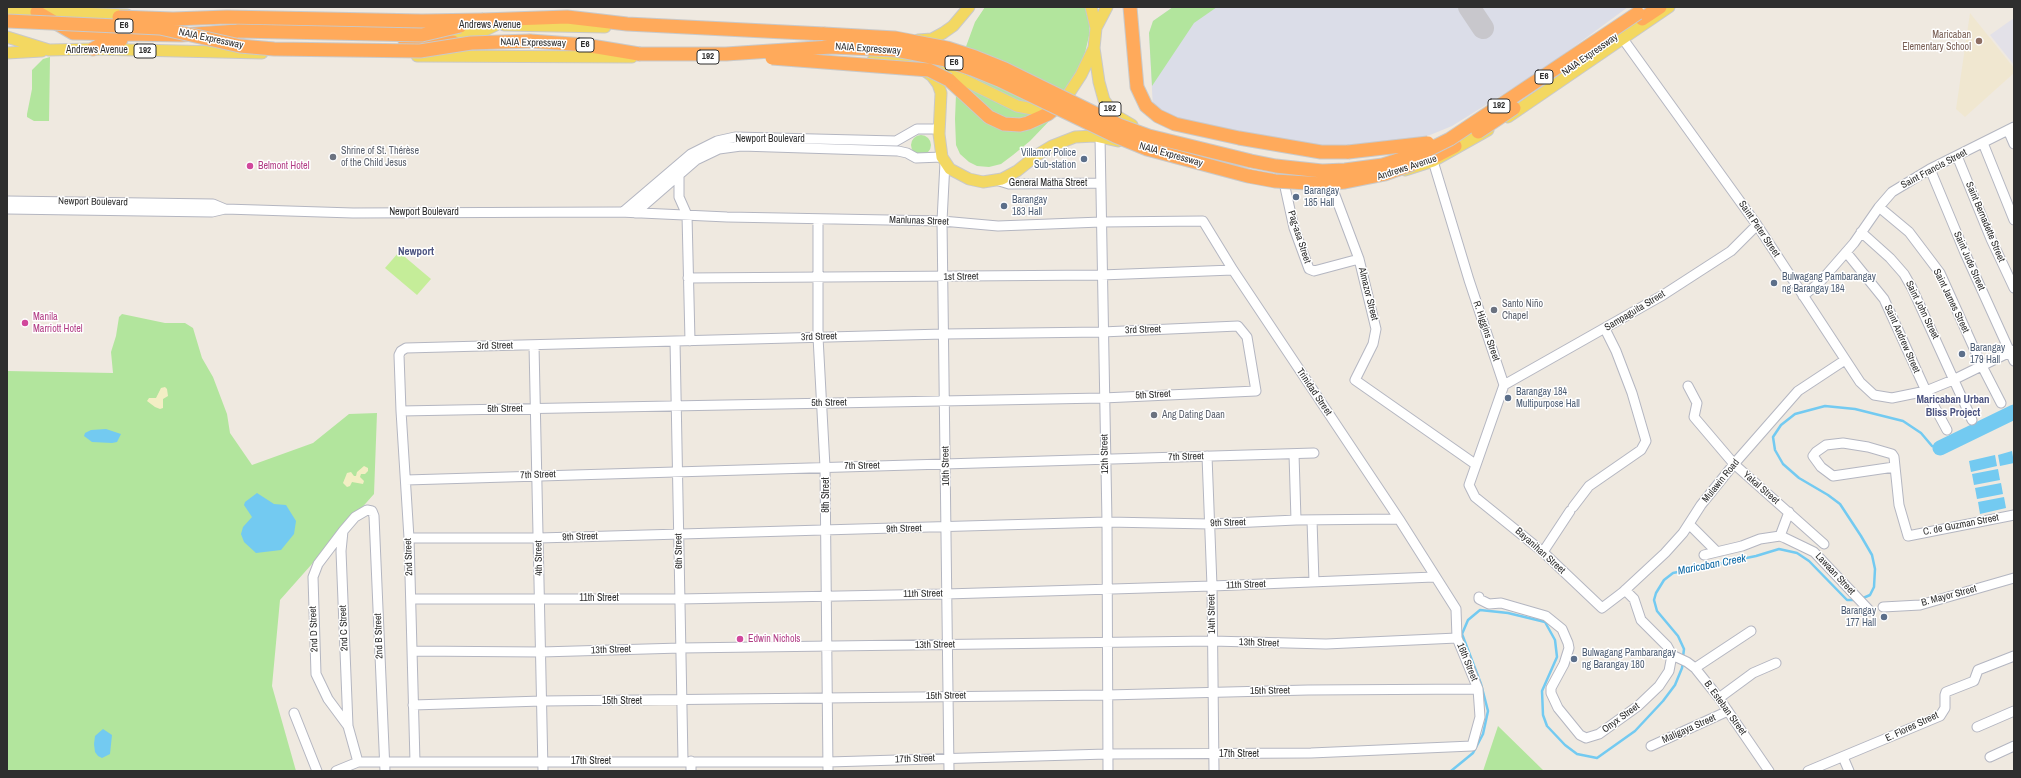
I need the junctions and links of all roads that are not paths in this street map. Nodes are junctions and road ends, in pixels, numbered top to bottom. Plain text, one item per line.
1 (1091, 7) edge
2 (1106, 7) edge
3 (1130, 7) edge
4 (1644, 7) edge
5 (1647, 7) edge
6 (1660, 7) edge
7 (1669, 7) edge
8 (32, 9) edge
9 (966, 11) edge
10 (8, 13) edge
11 (483, 20) junction
12 (325, 23) junction
13 (496, 25) junction
14 (508, 25) junction
15 (1096, 28) junction
16 (394, 32) dead end
17 (238, 34) junction
18 (7, 38) edge
19 (1622, 39) junction
20 (471, 43) junction
21 (1094, 48) junction
22 (93, 49) junction
23 (49, 50) junction
24 (7, 53) edge
25 (726, 54) junction
26 (324, 55) junction
27 (512, 57) junction
28 (904, 61) junction
29 (1517, 94) junction
30 (1064, 101) junction
31 (1525, 106) junction
32 (939, 129) junction
33 (2011, 129) edge
34 (908, 135) junction
35 (1100, 137) junction
36 (1450, 139) junction
37 (1983, 143) junction
38 (2014, 144) edge
39 (907, 153) junction
40 (1957, 156) junction
41 (943, 159) junction
42 (1433, 162) junction
43 (1337, 167) junction
44 (1930, 169) junction
45 (679, 177) junction
46 (1283, 178) junction
47 (996, 180) junction
48 (1334, 182) junction
49 (1100, 183) junction
50 (7, 200) edge
51 (1879, 207) junction
52 (7, 209) edge
53 (225, 209) junction
54 (623, 212) junction
55 (635, 213) junction
56 (687, 215) junction
57 (818, 219) junction
58 (2014, 220) edge
59 (942, 221) junction
60 (1203, 221) joint
61 (1101, 222) junction
62 (1757, 225) junction
63 (1861, 232) junction
64 (1846, 252) junction
65 (1359, 259) junction
66 (1233, 270) junction
67 (1101, 275) junction
68 (943, 277) junction
69 (688, 278) junction
70 (817, 278) junction
71 (2014, 288) edge
72 (1803, 296) junction
73 (1604, 330) junction
74 (1102, 332) junction
75 (944, 334) junction
76 (818, 337) junction
77 (675, 341) junction
78 (690, 341) junction
79 (534, 345) junction
80 (401, 351) joint
81 (2012, 351) edge
82 (1845, 360) junction
83 (2014, 361) edge
84 (1982, 366) junction
85 (1953, 380) junction
86 (1504, 385) junction
87 (1688, 386) dead end
88 (1256, 391) joint
89 (1926, 391) junction
90 (1103, 398) junction
91 (945, 401) junction
92 (822, 403) junction
93 (2001, 403) dead end
94 (676, 406) junction
95 (536, 409) junction
96 (402, 411) junction
97 (1972, 420) dead end
98 (1947, 430) dead end
99 (1314, 453) dead end
100 (1294, 454) junction
101 (1207, 456) junction
102 (1105, 459) junction
103 (946, 464) junction
104 (1475, 464) junction
105 (1734, 464) junction
106 (825, 467) junction
107 (1894, 467) junction
108 (678, 471) junction
109 (538, 475) junction
110 (406, 480) junction
111 (1789, 512) junction
112 (2014, 515) edge
113 (1399, 519) junction
114 (1296, 520) junction
115 (1312, 520) junction
116 (1107, 522) junction
117 (1210, 524) junction
118 (1689, 524) junction
119 (946, 527) junction
120 (343, 531) junction
121 (826, 531) junction
122 (678, 534) junction
123 (1780, 536) junction
124 (409, 538) junction
125 (538, 538) junction
126 (1824, 544) dead end
127 (1716, 551) junction
128 (1543, 552) junction
129 (1704, 555) dead end
130 (1425, 562) joint
131 (1434, 577) junction
132 (2014, 578) edge
133 (1314, 582) junction
134 (1212, 586) junction
135 (1107, 590) junction
136 (1625, 590) junction
137 (946, 594) junction
138 (826, 595) junction
139 (1479, 597) dead end
140 (539, 598) junction
141 (410, 599) junction
142 (679, 599) junction
143 (1884, 607) dead end
144 (1602, 608) joint
145 (1870, 611) dead end
146 (1751, 631) dead end
147 (1457, 638) junction
148 (1212, 641) junction
149 (1106, 643) junction
150 (948, 645) junction
151 (828, 646) junction
152 (681, 648) junction
153 (412, 651) junction
154 (541, 652) junction
155 (1673, 655) junction
156 (2014, 656) edge
157 (1776, 663) dead end
158 (1696, 668) junction
159 (1478, 689) junction
160 (1213, 692) junction
161 (1107, 695) junction
162 (948, 696) junction
163 (827, 698) junction
164 (1719, 698) junction
165 (682, 700) junction
166 (542, 701) junction
167 (413, 705) junction
168 (1728, 711) junction
169 (2014, 711) edge
170 (294, 714) dead end
171 (348, 726) junction
172 (1977, 727) dead end
173 (1472, 746) joint
174 (1650, 746) dead end
175 (2014, 746) edge
176 (1107, 754) junction
177 (1214, 754) junction
178 (1843, 757) junction
179 (1990, 757) dead end
180 (949, 758) junction
181 (687, 761) junction
182 (358, 762) junction
183 (415, 762) junction
184 (543, 766) edge
185 (828, 766) edge
186 (385, 767) edge
187 (317, 771) edge
188 (336, 771) edge
189 (691, 771) edge
190 (949, 771) edge
191 (1108, 771) edge
192 (1214, 771) edge
193 (1769, 771) edge
194 (1808, 771) edge
195 (1849, 771) edge

1 - 15 main road, 192
2 - 15 main road
3 - 36 highway, bridge
4 - 29 main road, Andrews Avenue / 192
5 - 36 highway, NAIA Expressway / E6, bridge
6 - 25 highway, NAIA Expressway / E6, bridge
7 - 19 main road, Andrews Avenue / 192
8 - 10 main road, Andrews Avenue
8 - 12 main road, Andrews Avenue
8 - 17 highway
9 - 14 main road, Andrews Avenue
10 - 11 highway, NAIA Expressway / E6, bridge
10 - 20 highway, NAIA Expressway / E6, bridge
11 - 17 highway, bridge
11 - 36 highway, NAIA Expressway / E6, bridge
12 - 13 main road, Andrews Avenue
12 - 26 main road
13 - 14 main road, Andrews Avenue
13 - 16 main road
14 - 27 main road
15 - 21 main road, 192
17 - 20 highway, bridge
17 - 22 highway
18 - 23 main road, Andrews Avenue / 192
19 - 31 main road, Andrews Avenue / 192
19 - 62 street, Saint Peter Street
20 - 25 highway, NAIA Expressway / E6, bridge
21 - 30 main road, 192
21 - 43 main road, Andrews Avenue / 192
22 - 23 main road, Andrews Avenue / 192
22 - 26 main road, Andrews Avenue / 192
23 - 24 main road
25 - 30 highway, bridge
26 - 27 main road, Andrews Avenue / 192
27 - 28 main road, Andrews Avenue / 192
28 - 30 main road
28 - 32 main road, Andrews Avenue / 192
29 - 31 main road
29 - 43 main road, Andrews Avenue / 192
31 - 42 main road, Andrews Avenue / 192
32 - 34 street, Newport Boulevard
32 - 41 main road, 192
33 - 37 street, Saint Francis Street
33 - 38 street
34 - 39 street
34 - 54 street, Newport Boulevard
35 - 46 main road, Andrews Avenue / 192
35 - 47 main road, Andrews Avenue / 192
35 - 49 street, 12th Street
37 - 40 street, Saint Francis Street
37 - 58 street
39 - 41 street, Newport Boulevard
39 - 45 street, Newport Boulevard
40 - 44 street, Saint Francis Street
40 - 71 street, Saint Bernadette Street
41 - 47 main road, 192
41 - 59 street, 10th Street
42 - 48 main road, Andrews Avenue / 192
42 - 86 street, R. Higgins Street
43 - 48 main road
44 - 51 street, Saint Francis Street
44 - 81 street, Saint Jude Street
45 - 55 street, Newport Boulevard
45 - 56 street
46 - 48 main road, Andrews Avenue / 192
46 - 65 street, Pag-asa Street
47 - 49 street, General Matha Street
48 - 65 street, Almazor Street
49 - 61 street, 12th Street
50 - 53 street, Newport Boulevard
51 - 63 street, Saint Francis Street
51 - 84 street, Saint James Street
52 - 53 street, Newport Boulevard
53 - 54 street, Newport Boulevard
54 - 55 street, Newport Boulevard
55 - 56 street, Manlunas Street
56 - 57 street, Manlunas Street
56 - 69 street
57 - 59 street, Manlunas Street
57 - 70 street, 8th Street
59 - 61 street, Manlunas Street
59 - 68 street, 10th Street
60 - 61 street, Manlunas Street
60 - 66 street, Trinidad Street
61 - 67 street, 12th Street
62 - 72 street, Saint Peter Street
62 - 73 street, Sampaguita Street
63 - 64 street, Saint Francis Street
63 - 85 street, Saint John Street
64 - 72 street, Saint Francis Street
64 - 89 street, Saint Andrew Street
65 - 104 street, Almazor Street
66 - 67 street, 1st Street
66 - 113 street, Trinidad Street
67 - 68 street, 1st Street
67 - 74 street, 12th Street
68 - 70 street, 1st Street
68 - 75 street, 10th Street
69 - 70 street, 1st Street
69 - 78 street
70 - 76 street, 8th Street
72 - 82 street, Saint Peter Street
73 - 86 street, Sampaguita Street
73 - 128 street
74 - 75 street, 3rd Street
74 - 88 street, 3rd Street
74 - 90 street, 12th Street
75 - 76 street, 3rd Street
75 - 91 street, 10th Street
76 - 78 street, 3rd Street
76 - 92 street, 8th Street
77 - 78 street, 3rd Street
77 - 79 street, 3rd Street
77 - 94 street, 6th Street
79 - 80 street, 3rd Street
79 - 95 street, 4th Street
80 - 96 street, 2nd Street
81 - 83 street, Saint Jude Street
81 - 84 street, Saint Peter Street
82 - 89 street, Saint Peter Street
82 - 105 street, Mulawin Road
84 - 85 street, Saint Peter Street
84 - 93 street, Saint James Street
85 - 89 street, Saint Peter Street
85 - 97 street, Saint John Street
86 - 104 street
87 - 105 street, Yakal Street
88 - 90 street, 5th Street
89 - 98 street, Saint Andrew Street
90 - 91 street, 5th Street
90 - 102 street, 12th Street
91 - 92 street, 5th Street
91 - 103 street, 10th Street
92 - 94 street, 5th Street
92 - 106 street, 8th Street
94 - 95 street, 5th Street
94 - 108 street, 6th Street
95 - 96 street, 5th Street
95 - 109 street, 4th Street
96 - 110 street, 2nd Street
99 - 100 street, 7th Street
100 - 101 street, 7th Street
100 - 114 street
101 - 102 street, 7th Street
101 - 117 street, 14th Street
102 - 103 street, 7th Street
102 - 116 street, 12th Street
103 - 106 street, 7th Street
103 - 119 street, 10th Street
104 - 128 street, Bayanihan Street
105 - 111 street, Yakal Street
105 - 118 street, Mulawin Road
106 - 108 street, 7th Street
106 - 121 street, 8th Street
107 - 107 street
107 - 112 street, C. de Guzman Street
108 - 109 street, 7th Street
108 - 122 street, 6th Street
109 - 110 street, 7th Street
109 - 125 street, 4th Street
110 - 124 street, 2nd Street
111 - 123 street
111 - 126 street, Yakal Street
113 - 115 street, 9th Street
113 - 130 street, Trinidad Street
114 - 115 street, 9th Street
114 - 117 street, 9th Street
115 - 133 street
116 - 117 street, 9th Street
116 - 119 street, 9th Street
116 - 135 street, 12th Street
117 - 134 street, 14th Street
118 - 127 street
118 - 136 street, Mulawin Road
119 - 121 street, 9th Street
119 - 137 street, 10th Street
120 - 171 street, 2nd C Street
120 - 171 street, 2nd D Street
120 - 186 street, 2nd B Street
121 - 122 street, 9th Street
121 - 138 street, 8th Street
122 - 125 street, 9th Street
122 - 142 street, 6th Street
123 - 127 street
123 - 145 street, Lawaan Street
124 - 125 street, 9th Street
124 - 141 street, 2nd Street
125 - 140 street, 4th Street
127 - 129 street
128 - 144 street, Bayanihan Street
130 - 131 street, 16th Street
131 - 133 street, 11th Street
131 - 147 street, 16th Street
132 - 143 street, B. Mayor Street
133 - 134 street, 11th Street
134 - 135 street, 11th Street
134 - 148 street, 14th Street
135 - 137 street, 11th Street
135 - 149 street, 12th Street
136 - 144 street, Mulawin Road
136 - 155 street
137 - 138 street, 11th Street
137 - 150 street, 10th Street
138 - 142 street, 11th Street
138 - 151 street, 8th Street
139 - 155 street, Onyx Street
140 - 141 street, 11th Street
140 - 142 street, 11th Street
140 - 154 street, 4th Street
141 - 153 street, 2nd Street
142 - 152 street, 6th Street
146 - 158 street
147 - 148 street, 13th Street
147 - 159 street, 16th Street
148 - 149 street, 13th Street
148 - 160 street, 14th Street
149 - 150 street, 13th Street
149 - 161 street, 12th Street
150 - 151 street, 13th Street
150 - 162 street, 10th Street
151 - 152 street, 13th Street
151 - 163 street, 8th Street
152 - 154 street, 13th Street
152 - 165 street, 6th Street
153 - 154 street, 13th Street
153 - 167 street, 2nd Street
154 - 166 street, 4th Street
155 - 158 street, B. Esteban Street
156 - 178 street, E. Flores Street
157 - 164 street
158 - 164 street, B. Esteban Street
159 - 160 street, 15th Street
159 - 173 street, 16th Street
160 - 161 street, 15th Street
160 - 177 street, 14th Street
161 - 162 street, 15th Street
161 - 176 street, 12th Street
162 - 163 street, 15th Street
162 - 180 street, 10th Street
163 - 165 street, 15th Street
163 - 185 street, 8th Street
164 - 168 street, B. Esteban Street
165 - 166 street, 15th Street
165 - 181 street, 6th Street
166 - 167 street, 15th Street
166 - 184 street, 4th Street
167 - 183 street, 2nd Street
168 - 174 street, Maligaya Street
168 - 193 street, B. Esteban Street
169 - 172 street
170 - 187 street
171 - 182 street, 2nd C Street
173 - 177 street, 17th Street
175 - 179 street
176 - 177 street, 17th Street
176 - 180 street, 17th Street
176 - 191 street, 12th Street
177 - 192 street, 14th Street
178 - 194 street, E. Flores Street
178 - 195 street
180 - 185 street, 17th Street
180 - 190 street, 10th Street
181 - 184 street, 17th Street
181 - 185 street, 17th Street
181 - 189 street, 6th Street
182 - 186 street, 17th Street
182 - 188 street
183 - 184 street, 17th Street
183 - 186 street, 17th Street

